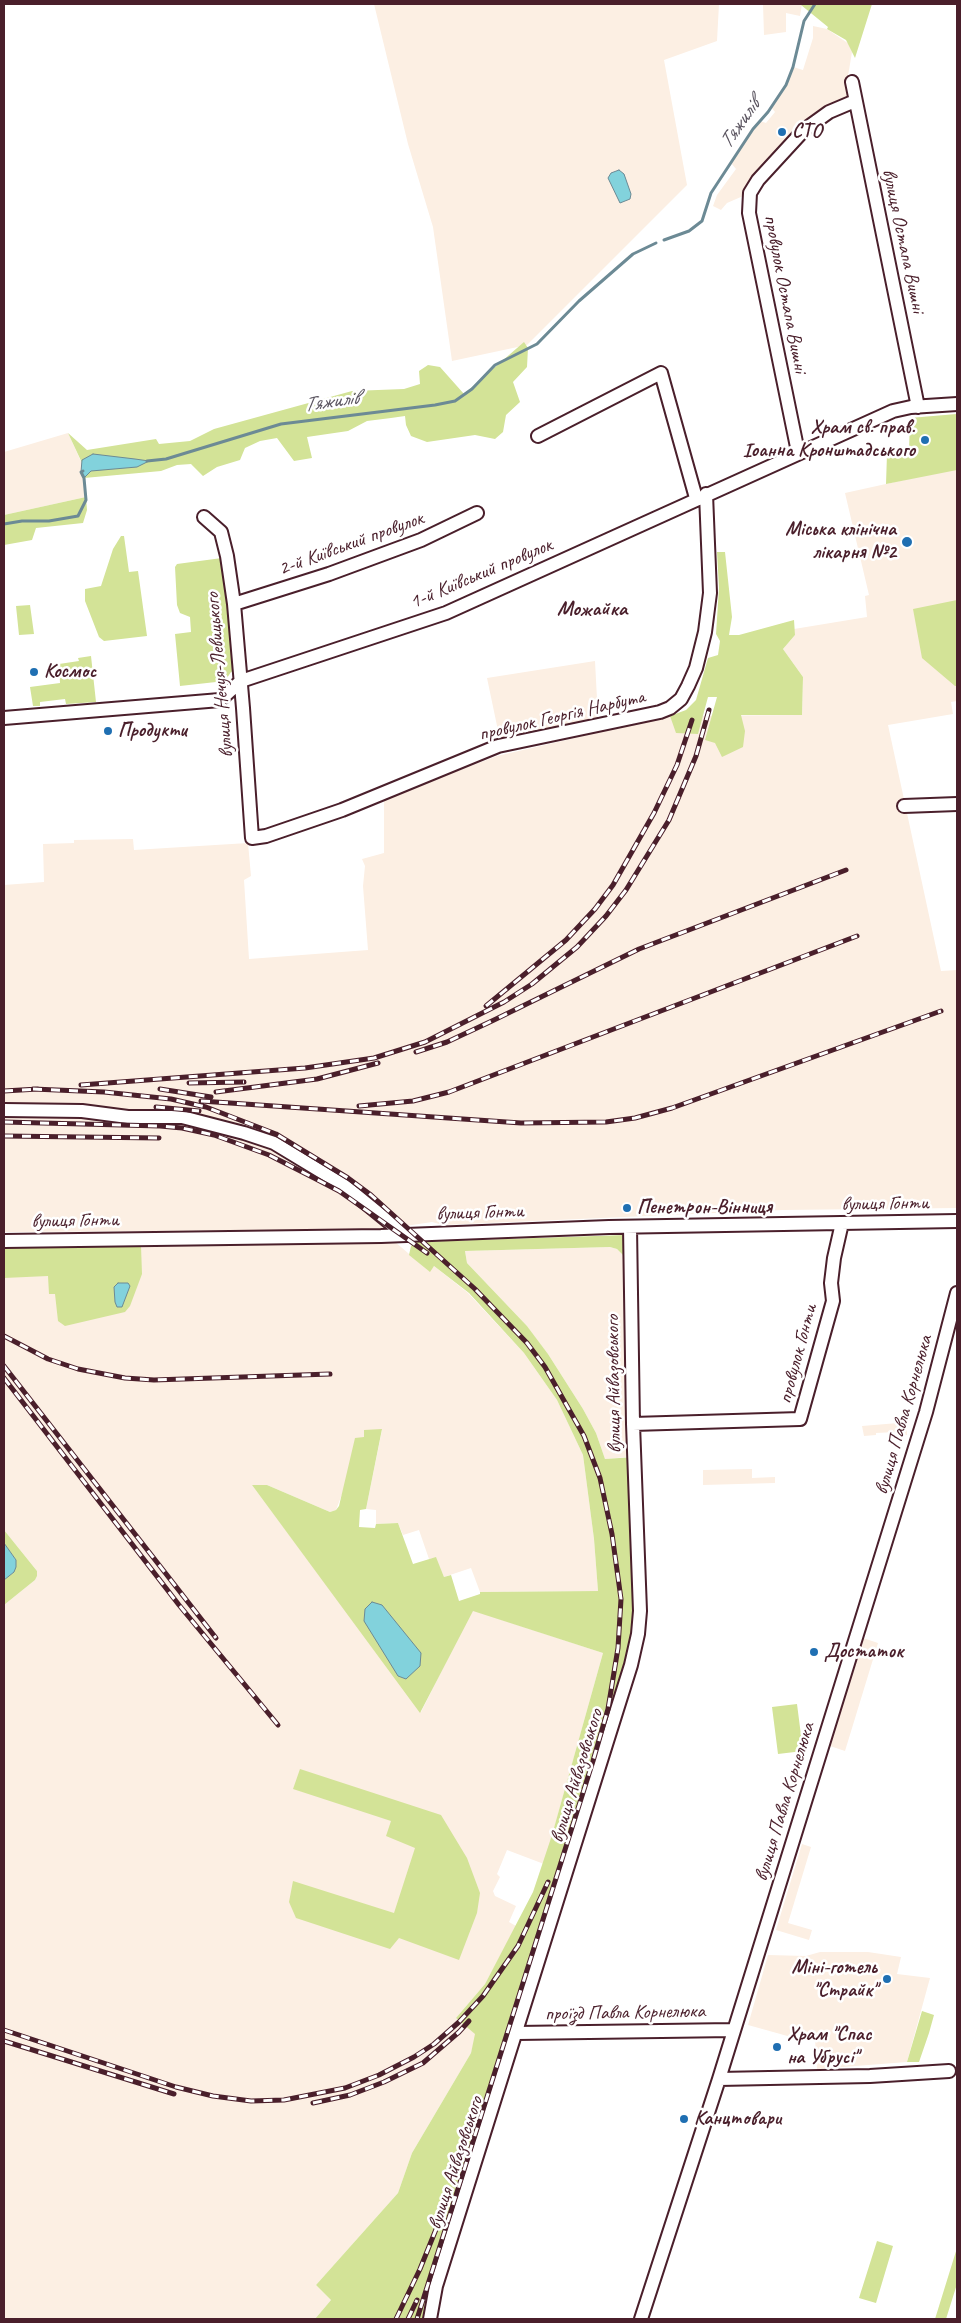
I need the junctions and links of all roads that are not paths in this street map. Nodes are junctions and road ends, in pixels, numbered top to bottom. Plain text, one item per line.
1 (852, 82) dead end
2 (856, 101) junction
3 (957, 404) edge
4 (918, 406) junction
5 (538, 436) dead end
6 (798, 452) junction
7 (701, 496) junction
8 (477, 513) dead end
9 (204, 517) dead end
10 (234, 604) junction
11 (241, 681) junction
12 (220, 700) junction
13 (244, 708) junction
14 (4, 718) edge
15 (957, 804) edge
16 (904, 806) dead end
17 (252, 838) joint
18 (4, 1110) edge
19 (957, 1221) edge
20 (842, 1223) junction
21 (630, 1226) junction
22 (405, 1234) junction
23 (4, 1241) edge
24 (957, 1293) edge
25 (633, 1424) junction
26 (733, 2030) junction
27 (517, 2033) junction
28 (949, 2071) dead end
29 (719, 2079) junction
30 (430, 2319) edge
31 (642, 2319) edge

1 - 2 street, вулиця Остапа Вишні
2 - 4 street, вулиця Остапа Вишні
2 - 6 street, провулок Остапа Вишні
3 - 4 street, 1-й Київський провулок
4 - 6 street, 1-й Київський провулок
5 - 7 street, провулок Георгія Нарбута
6 - 7 street, 1-й Київський провулок
7 - 11 street, 1-й Київський провулок
7 - 17 street, провулок Георгія Нарбута
8 - 10 street, 2-й Київський провулок
9 - 10 street, вулиця Нечуя-Левицького
10 - 11 street, вулиця Нечуя-Левицького
11 - 12 street, 1-й Київський провулок
11 - 13 street, вулиця Нечуя-Левицького
12 - 13 street
12 - 14 street
13 - 17 street, вулиця Нечуя-Левицького
15 - 16 street
18 - 22 street
19 - 20 street, вулиця Гонти
20 - 21 street, вулиця Гонти
20 - 25 street, провулок Гонти
21 - 22 street, вулиця Гонти
21 - 25 street, вулиця Айвазовського
22 - 23 street, вулиця Гонти
24 - 26 street, вулиця Павла Корнелюка
25 - 27 street, вулиця Айвазовського
26 - 27 street, проїзд Павла Корнелюка
26 - 29 street, вулиця Павла Корнелюка
27 - 30 street, вулиця Айвазовського
28 - 29 street
29 - 31 street, вулиця Павла Корнелюка

